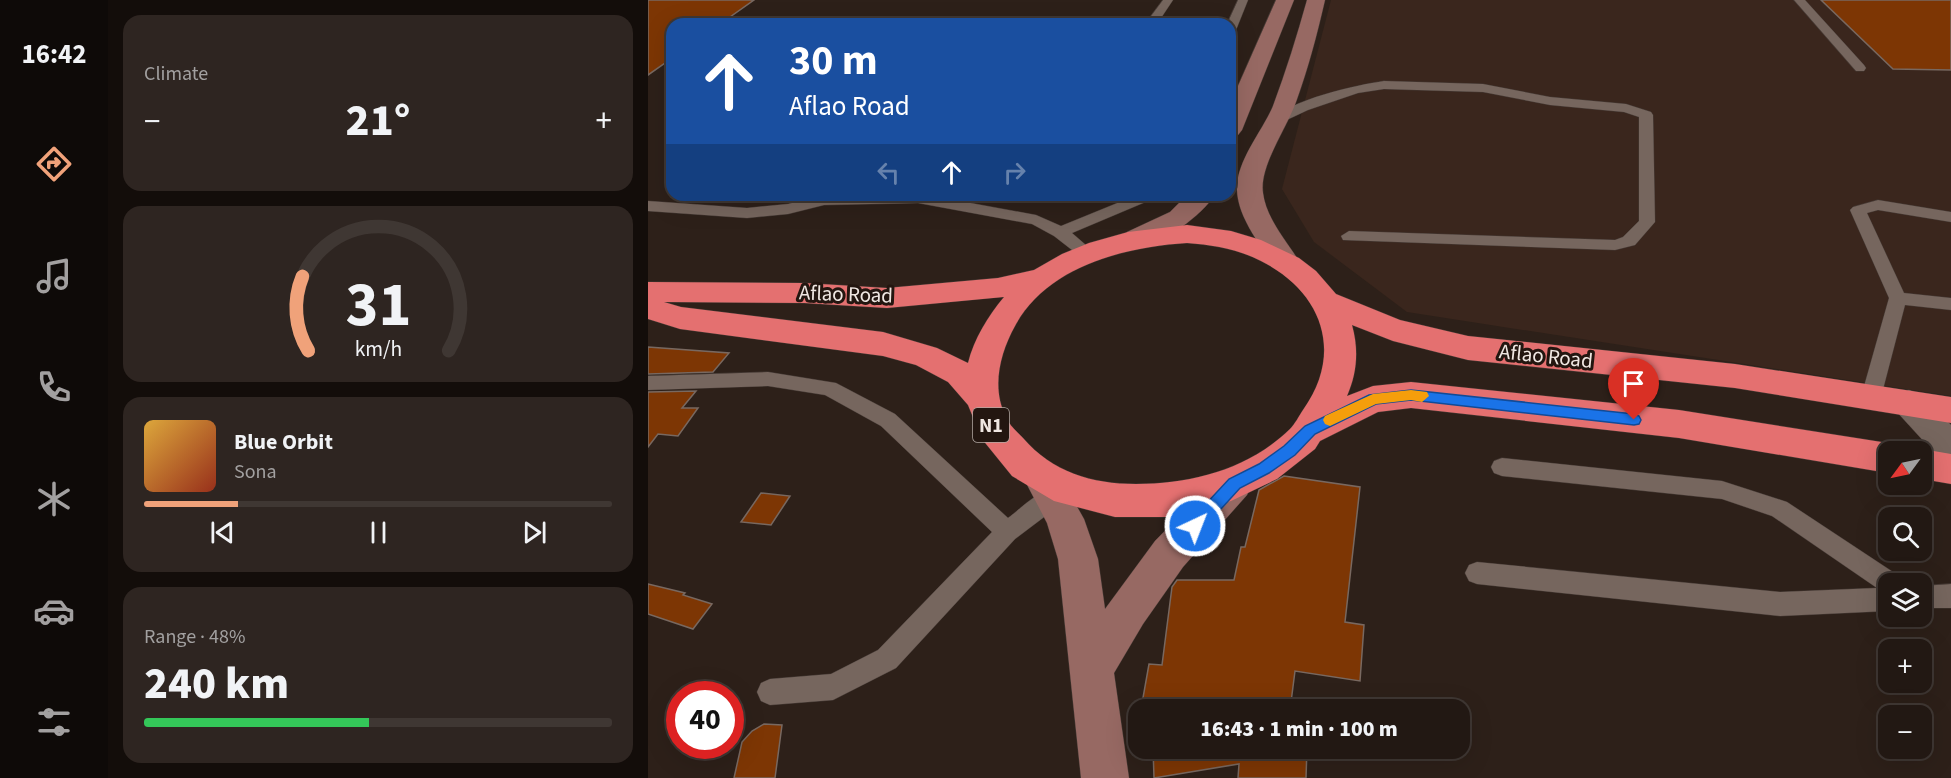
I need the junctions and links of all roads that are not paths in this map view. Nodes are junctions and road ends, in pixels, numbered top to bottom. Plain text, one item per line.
1 (1168, 0) edge
2 (1243, 0) edge
3 (1285, 0) edge
4 (1316, 0) edge
5 (1799, 0) edge
6 (1155, 18) edge
7 (1235, 18) edge
8 (1860, 68) dead end
9 (1236, 109) edge
10 (1278, 120) junction
11 (820, 201) edge
12 (934, 201) edge
13 (1135, 201) edge
14 (1197, 201) edge
15 (648, 206) edge
16 (1951, 217) edge
17 (1060, 232) junction
18 (1349, 236) dead end
19 (1137, 238) junction
20 (1088, 253) junction
21 (1283, 258) junction
22 (1043, 278) junction
23 (648, 292) edge
24 (1898, 298) junction
25 (1326, 302) junction
26 (1951, 304) edge
27 (648, 308) edge
28 (648, 383) edge
29 (1871, 397) junction
30 (982, 398) junction
31 (1909, 403) junction
32 (1951, 410) edge
33 (1310, 430) junction
34 (1951, 448) edge
35 (1878, 456) edge
36 (1932, 466) edge
37 (1502, 467) dead end
38 (1951, 469) edge
39 (1234, 483) junction
40 (1046, 488) junction
41 (1007, 532) junction
42 (1477, 573) dead end
43 (1878, 575) edge
44 (1951, 596) edge
45 (1932, 597) edge
46 (1878, 599) edge
47 (1092, 669) junction
48 (770, 692) dead end
49 (1105, 778) edge

1 - 6 lane
2 - 7 lane
3 - 9 main road
4 - 10 main road
5 - 8 lane
10 - 18 lane
10 - 21 main road
11 - 15 lane
12 - 17 lane
13 - 17 lane
14 - 19 main road
16 - 24 lane
17 - 20 lane
19 - 20 highway, N1
19 - 21 highway, N1
20 - 22 highway, N1
21 - 25 highway, N1
22 - 23 highway, Aflao Road / N1
22 - 30 highway, N1
24 - 26 lane
24 - 29 lane
25 - 29 highway, Aflao Road / N1
25 - 33 highway, N1
27 - 30 highway, Aflao Road / N1
28 - 41 lane
29 - 31 highway, Aflao Road / N1
30 - 40 highway, N1
31 - 32 highway, Aflao Road / N1
31 - 34 street
33 - 35 highway, N1
33 - 39 highway, N1
36 - 38 highway
37 - 43 lane
39 - 40 highway, N1
39 - 47 main road
40 - 41 lane
40 - 47 main road
41 - 48 lane
42 - 46 lane
44 - 45 lane
47 - 49 main road

